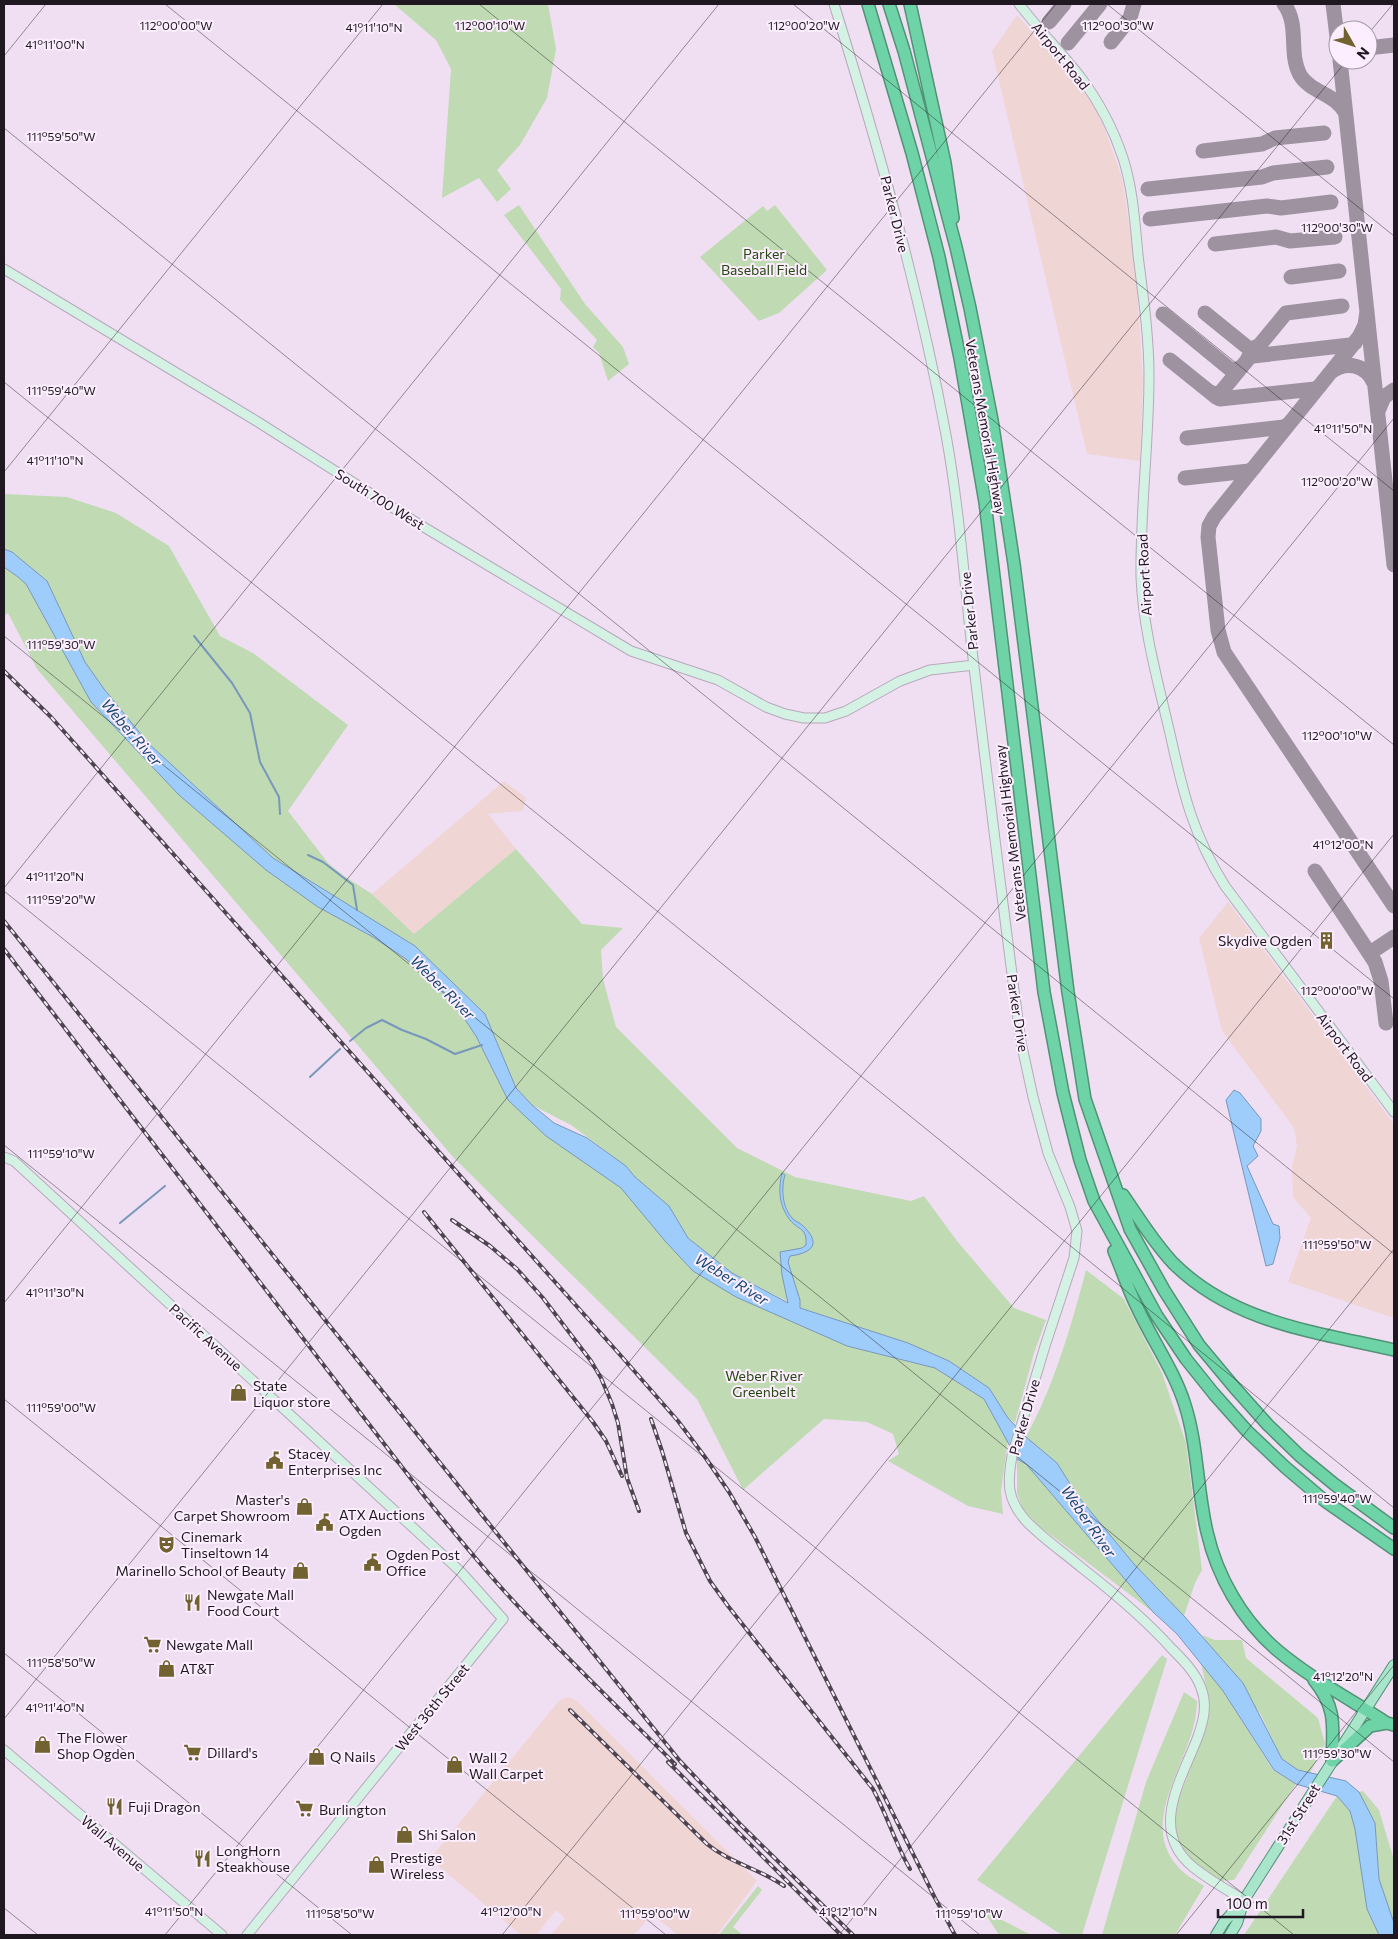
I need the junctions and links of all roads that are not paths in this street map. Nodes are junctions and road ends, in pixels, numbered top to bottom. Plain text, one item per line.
1 (834, 4) edge
2 (868, 4) edge
3 (889, 4) edge
4 (910, 4) edge
5 (1019, 4) edge
6 (956, 247) junction
7 (4, 269) edge
8 (974, 665) junction
9 (1394, 1112) edge
10 (4, 1157) edge
11 (1114, 1183) junction
12 (1094, 1201) junction
13 (1394, 1350) edge
14 (1394, 1528) edge
15 (1394, 1549) edge
16 (503, 1619) joint
17 (1394, 1665) edge
18 (1308, 1673) junction
19 (1365, 1709) junction
20 (1390, 1724) edge
21 (5, 1754) edge
22 (1332, 1761) junction
23 (1244, 1900) junction
24 (222, 1935) edge
25 (247, 1935) edge
26 (1216, 1935) edge
27 (1230, 1935) edge

1 - 8 street, Parker Drive
2 - 12 highway, Veterans Memorial Highway
3 - 6 highway, Veterans Memorial Highway
4 - 6 highway
5 - 9 street, Airport Road
6 - 11 highway, Veterans Memorial Highway
7 - 8 street, South 700 West
8 - 23 street, Parker Drive
10 - 16 street, Pacific Avenue
11 - 13 highway
11 - 14 highway, Veterans Memorial Highway
12 - 15 highway, Veterans Memorial Highway
12 - 18 highway
16 - 25 street, West 36th Street
17 - 19 main road, 31st Street
18 - 19 highway
18 - 22 highway
19 - 20 highway
19 - 22 main road, 31st Street
20 - 22 highway
21 - 24 street, Wall Avenue
22 - 23 main road, 31st Street
23 - 26 main road, 31st Street
23 - 27 main road

